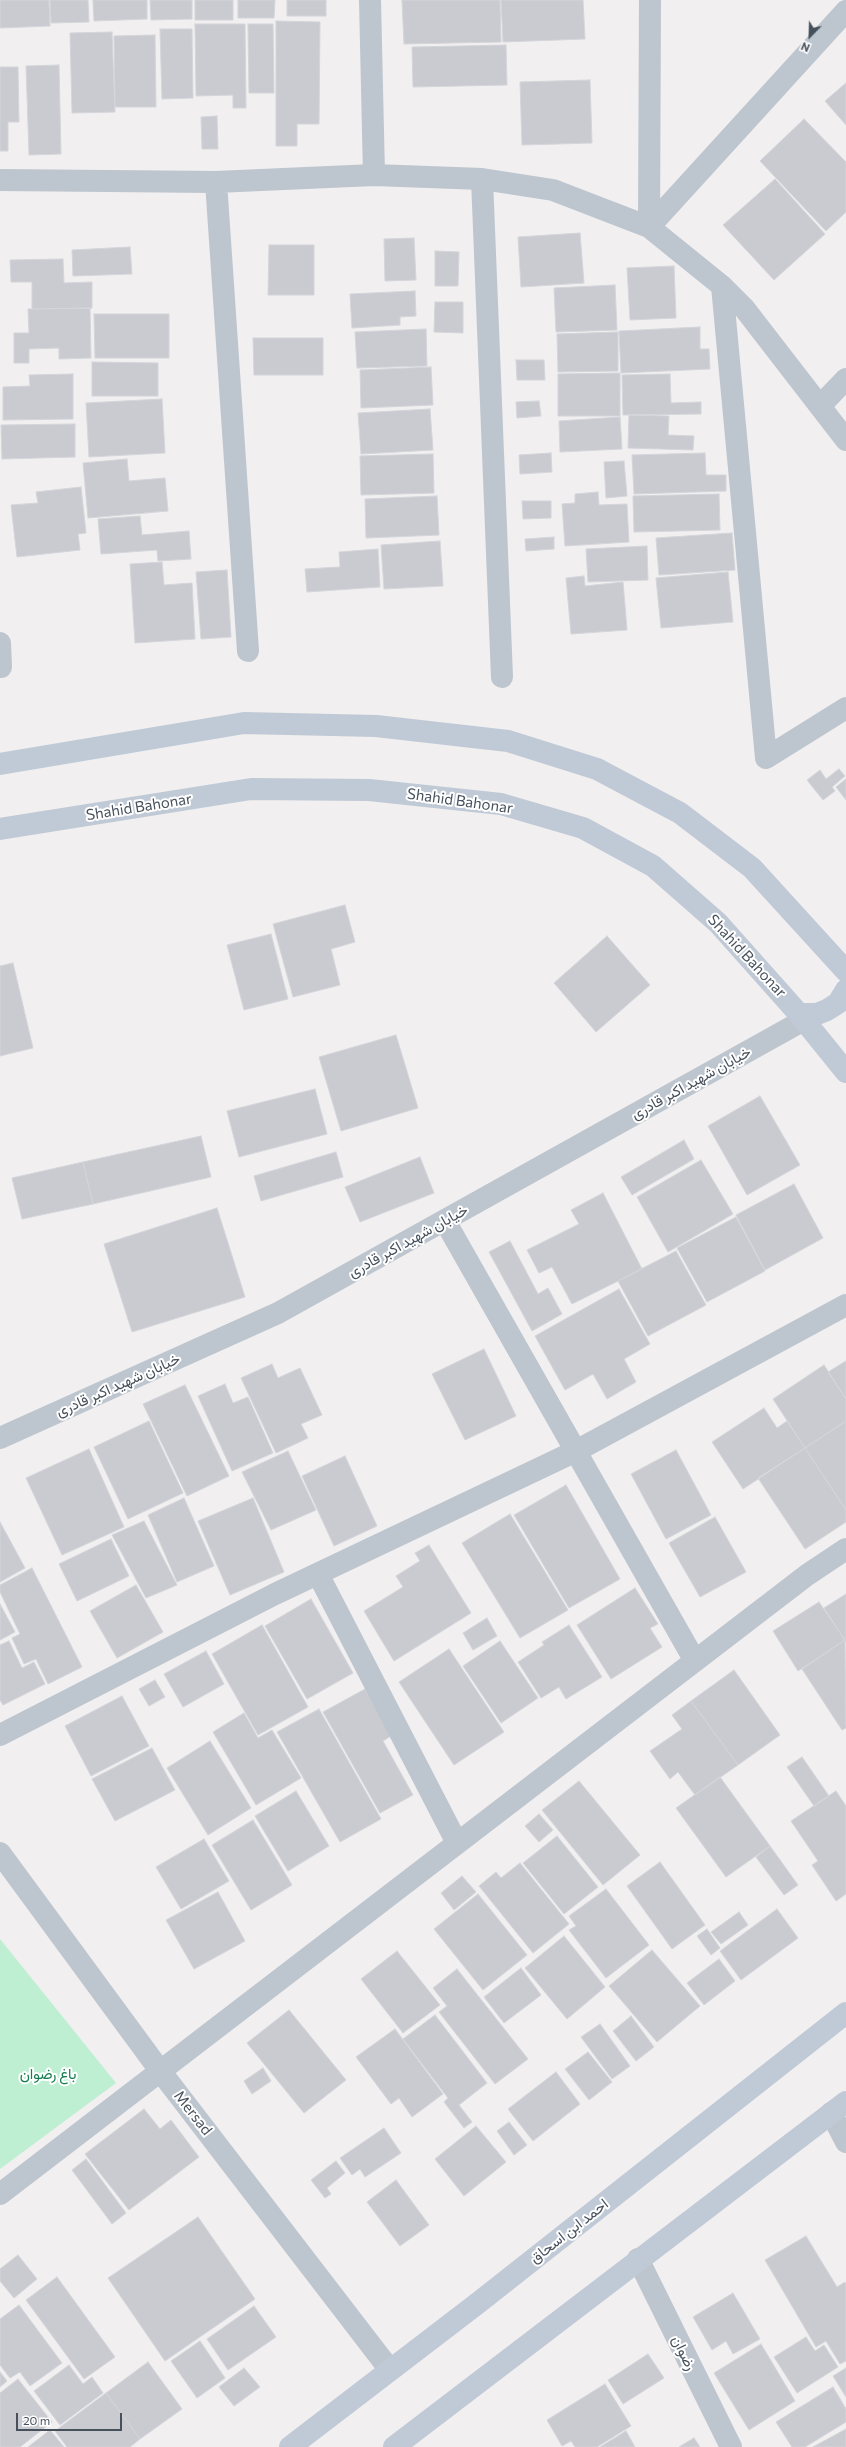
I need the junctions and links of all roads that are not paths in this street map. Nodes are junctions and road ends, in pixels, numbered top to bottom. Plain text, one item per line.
1 (370, 0) edge
2 (650, 0) edge
3 (846, 12) edge
4 (374, 175) junction
5 (482, 179) junction
6 (0, 180) edge
7 (216, 182) junction
8 (649, 227) junction
9 (722, 286) junction
10 (846, 379) edge
11 (820, 406) junction
12 (846, 440) edge
13 (0, 643) edge
14 (248, 651) dead end
15 (1, 667) dead end
16 (502, 677) dead end
17 (846, 708) edge
18 (0, 764) edge
19 (0, 829) edge
20 (846, 971) edge
21 (846, 990) edge
22 (802, 1017) junction
23 (846, 1072) edge
24 (445, 1221) junction
25 (846, 1305) edge
26 (0, 1438) edge
27 (576, 1451) junction
28 (846, 1549) edge
29 (318, 1574) junction
30 (695, 1661) junction
31 (0, 1735) edge
32 (457, 1842) junction
33 (0, 1853) edge
34 (846, 2013) edge
35 (161, 2072) junction
36 (838, 2108) edge
37 (846, 2142) edge
38 (0, 2194) edge
39 (638, 2260) junction
40 (390, 2370) junction
41 (290, 2447) edge
42 (394, 2447) edge
43 (730, 2447) edge

1 - 4 street
2 - 8 street
3 - 8 street
4 - 5 street
4 - 7 street
5 - 8 street
5 - 16 street
6 - 7 street
7 - 14 street
8 - 9 street
9 - 11 street
9 - 17 street
10 - 11 street
11 - 12 street
13 - 15 street
18 - 20 main road
19 - 22 main road, Shahid Bahonar
21 - 22 main road
22 - 23 main road, Shahid Bahonar
22 - 24 street, خیابان شهید اکبر قادری
24 - 26 street, خیابان شهید اکبر قادری
24 - 27 street
25 - 27 street
27 - 29 street
27 - 30 street
28 - 30 street
29 - 31 street
29 - 32 street
30 - 32 street
32 - 35 street
33 - 35 street, Mersad
34 - 40 main road, احمد ابن اسحاق
35 - 38 street
35 - 40 street, Mersad
36 - 37 street
36 - 39 main road
39 - 42 main road
39 - 43 street, رضوان
40 - 41 main road, احمد ابن اسحاق

